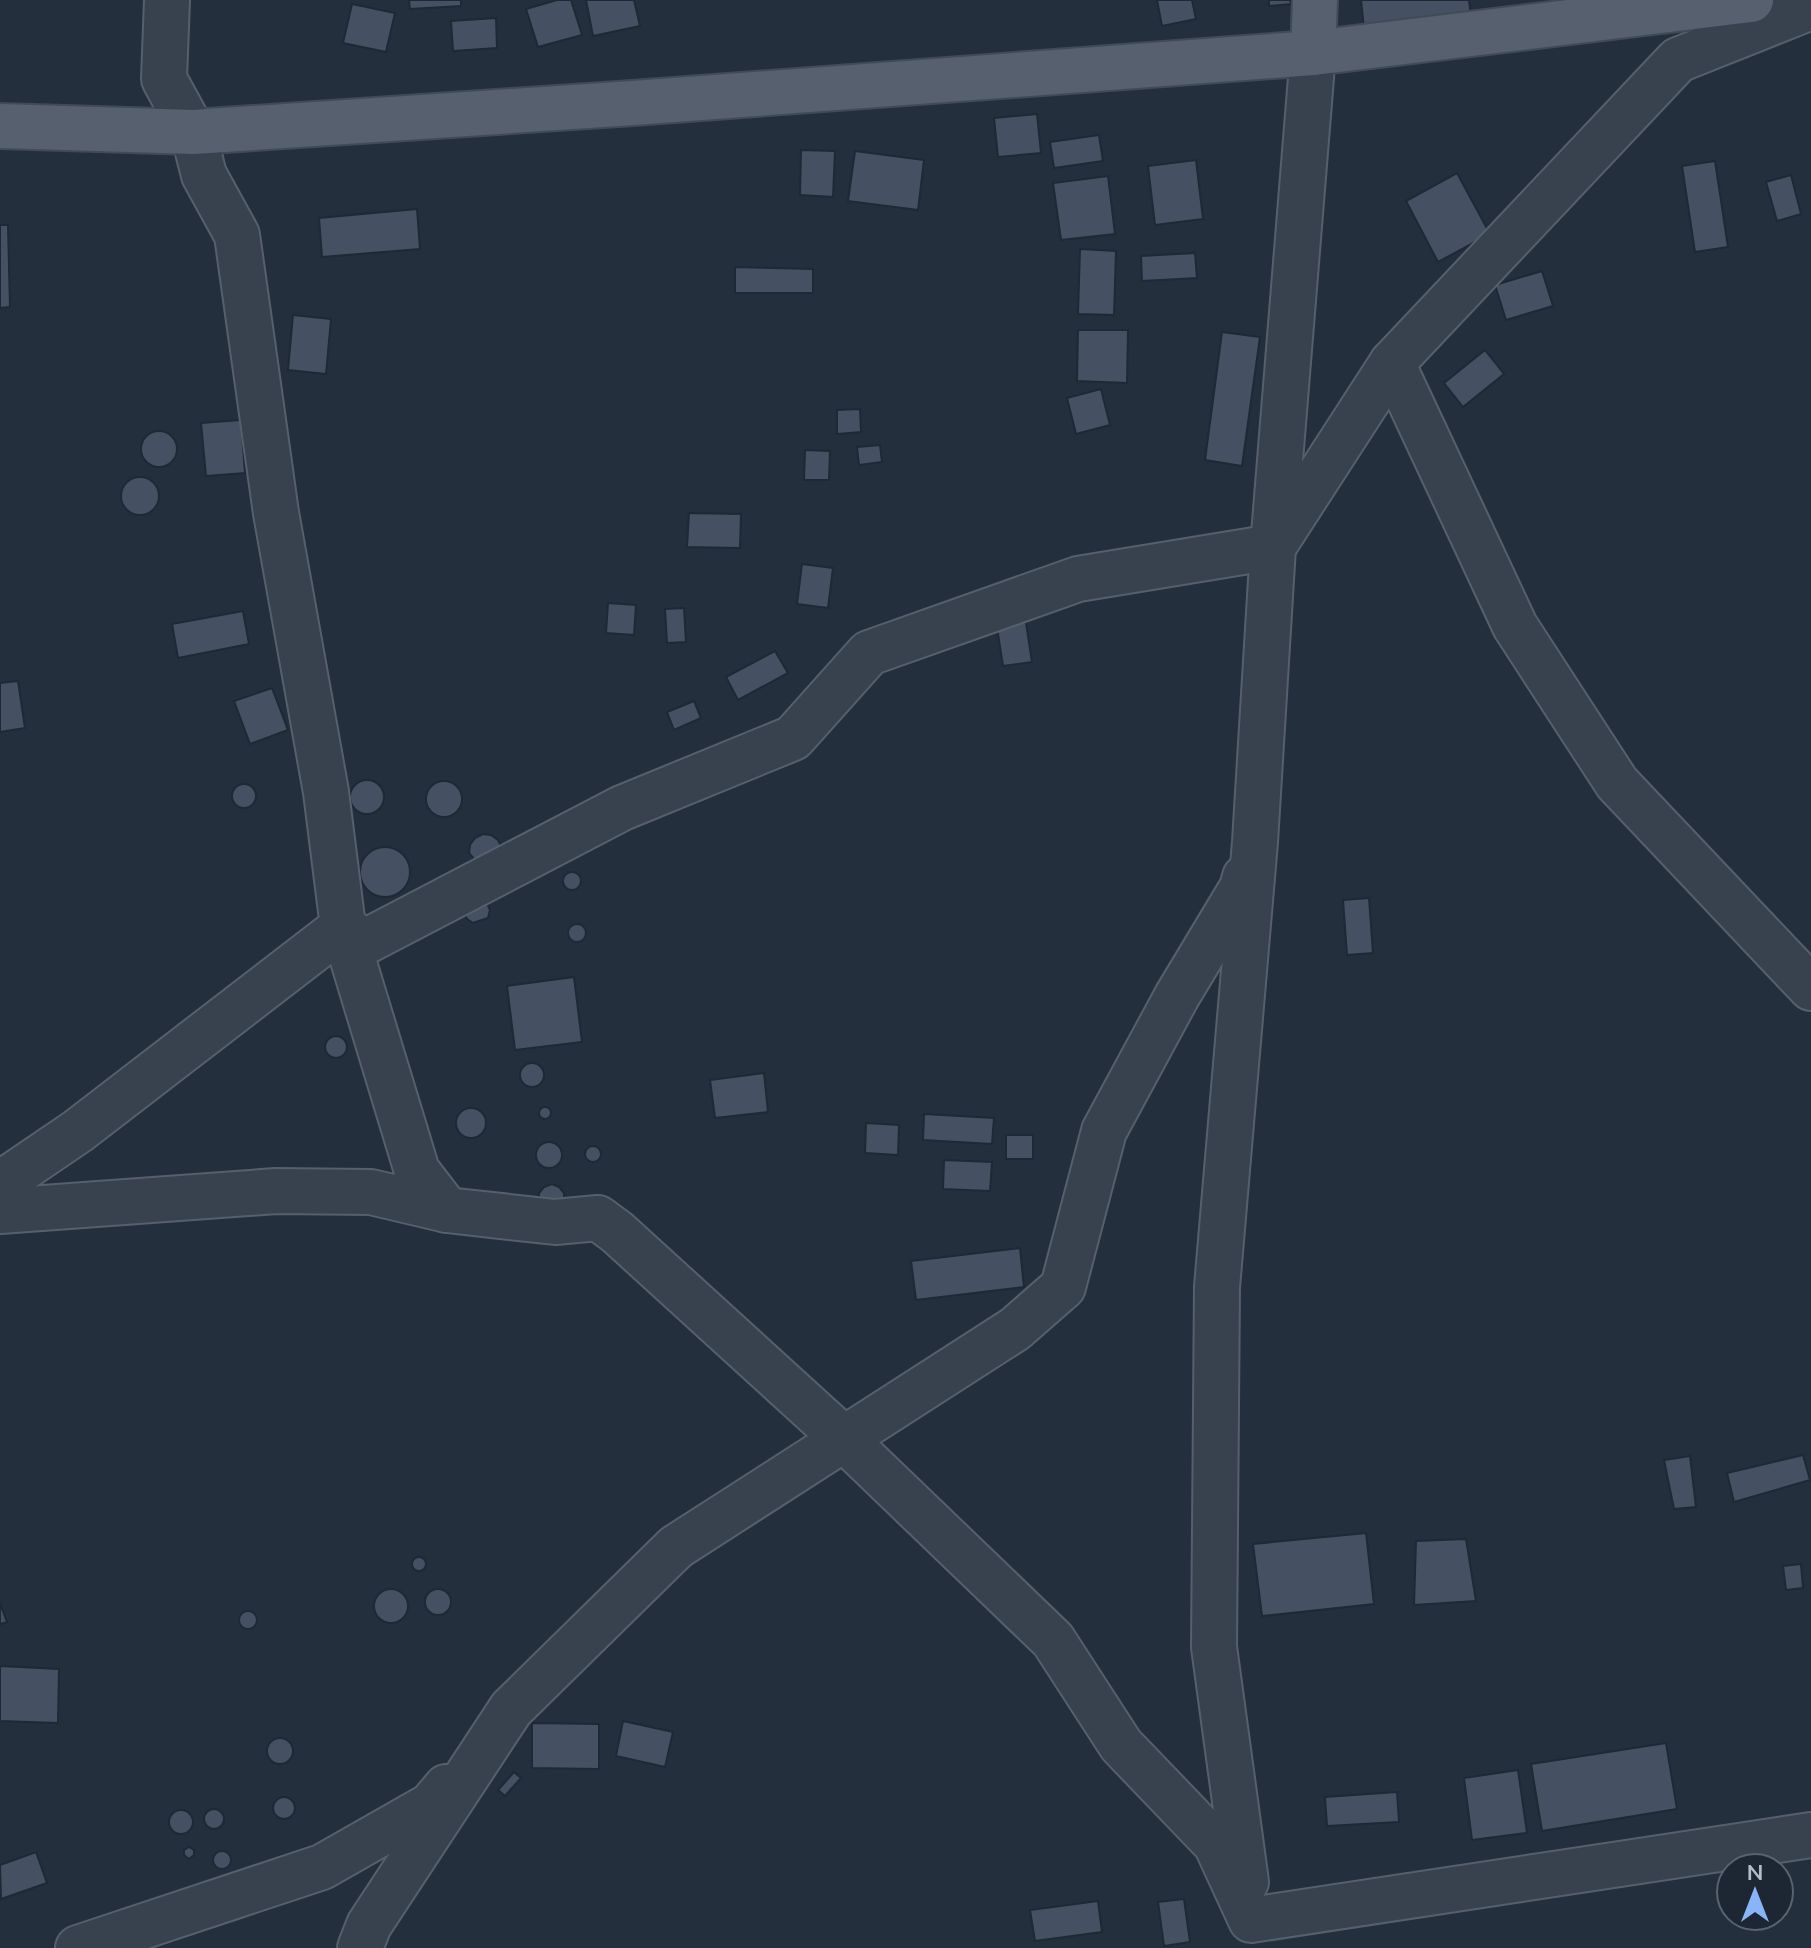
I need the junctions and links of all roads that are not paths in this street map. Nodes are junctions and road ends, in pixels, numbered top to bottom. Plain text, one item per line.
1 (167, 0) edge
2 (1315, 0) edge
3 (1751, 0) edge
4 (1811, 7) edge
5 (1313, 53) junction
6 (0, 126) edge
7 (193, 132) junction
8 (1392, 363) junction
9 (1273, 547) junction
10 (1255, 842) junction
11 (343, 927) junction
12 (1811, 988) edge
13 (0, 1184) edge
14 (447, 1210) junction
15 (0, 1211) edge
16 (844, 1439) junction
17 (511, 1709) junction
18 (1811, 1835) edge
19 (1252, 1934) edge
20 (78, 1948) edge
21 (360, 1948) edge

1 - 7 street
2 - 5 main road
3 - 5 main road
4 - 8 street
5 - 7 main road
5 - 9 street
6 - 7 main road
7 - 11 street
8 - 9 street
8 - 12 street
9 - 10 street
9 - 11 street
10 - 16 street
10 - 19 street
11 - 13 street
11 - 14 street
14 - 15 street
14 - 16 street
16 - 17 street
16 - 19 street
17 - 20 street
17 - 21 street
18 - 19 street

